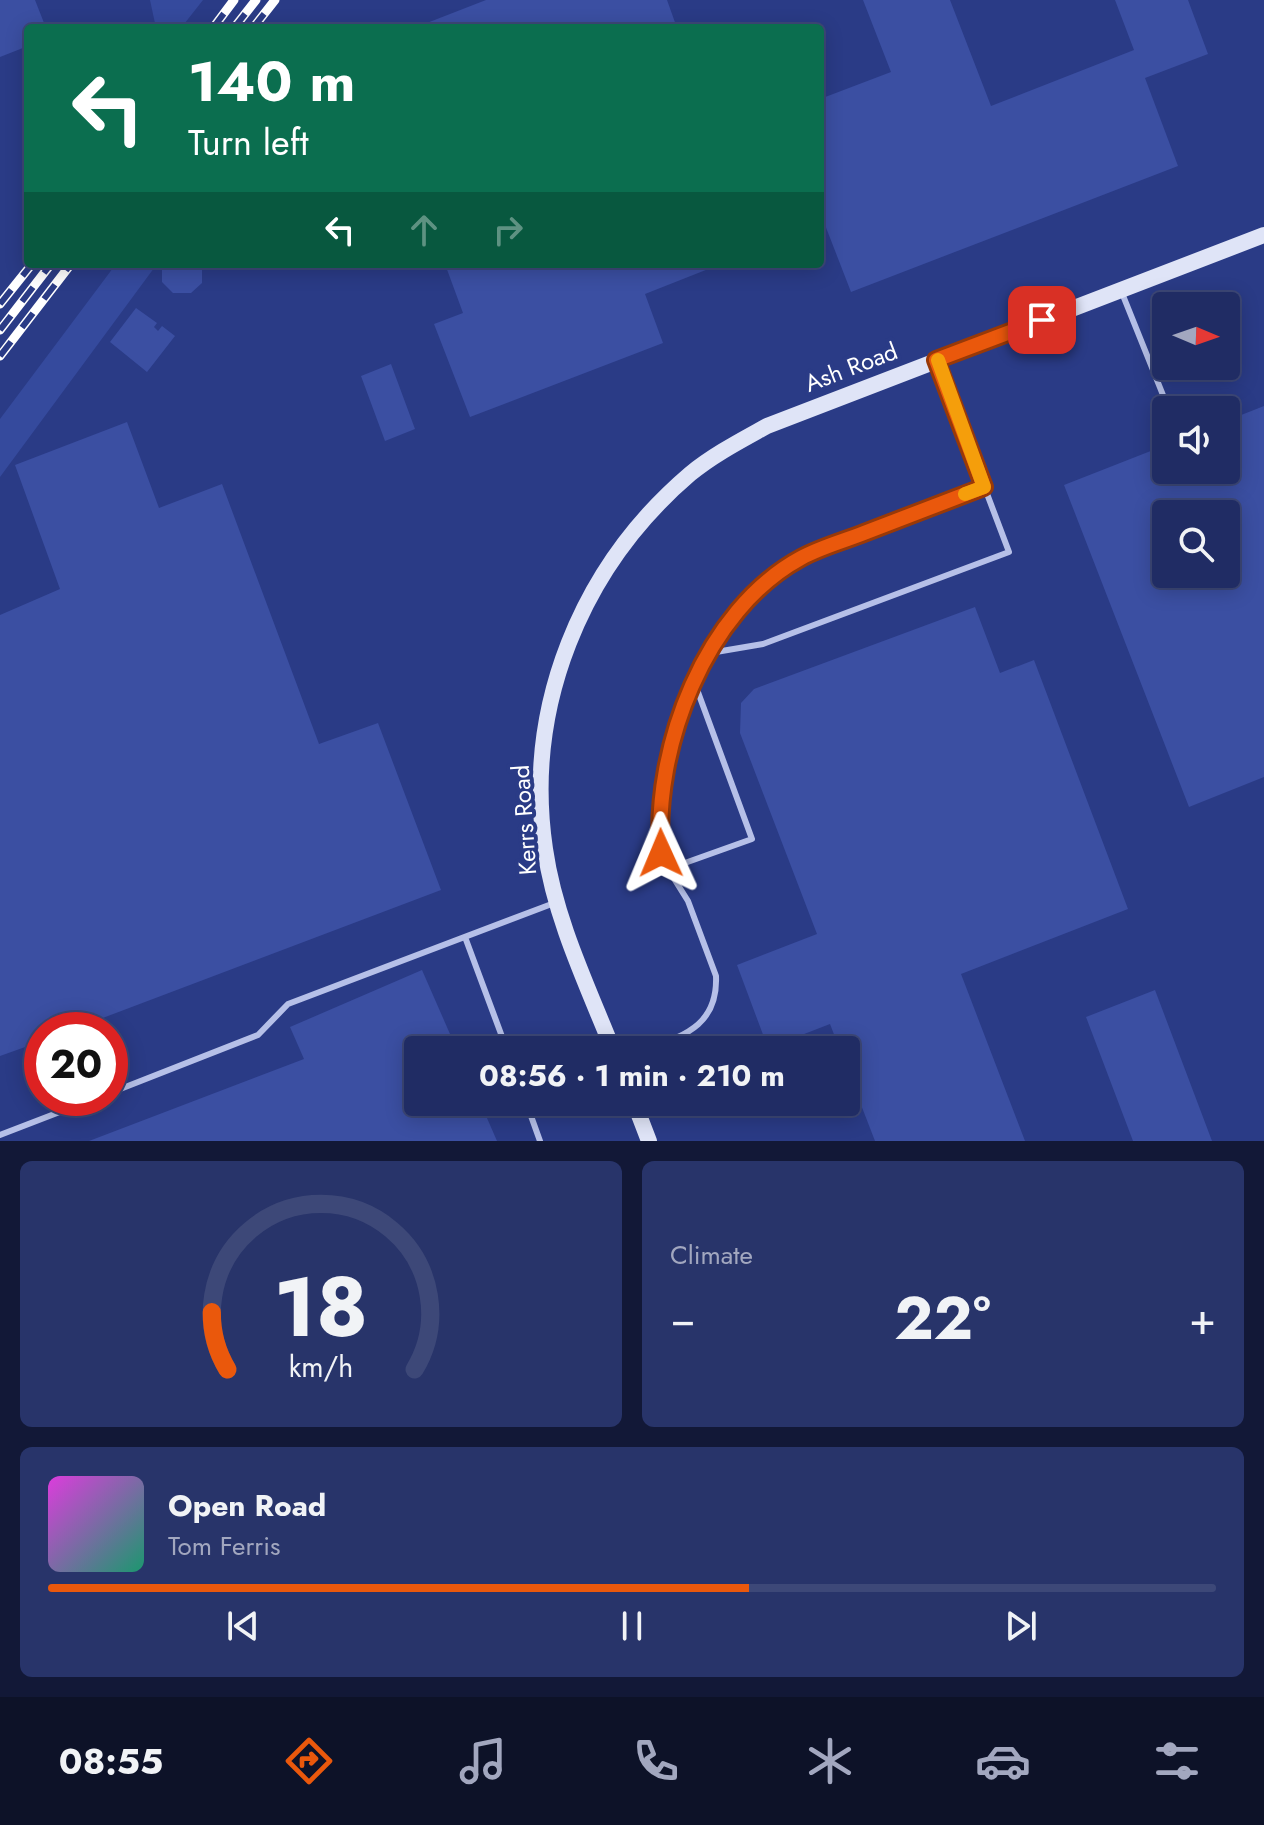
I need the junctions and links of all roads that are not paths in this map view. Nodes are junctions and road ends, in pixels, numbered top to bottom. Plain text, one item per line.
1 (1264, 235) edge
2 (1121, 290) junction
3 (936, 360) junction
4 (1163, 396) edge
5 (984, 487) junction
6 (710, 653) junction
7 (558, 673) joint
8 (695, 684) junction
9 (668, 869) junction
10 (557, 902) junction
11 (465, 937) junction
12 (502, 1036) edge
13 (608, 1036) edge
14 (678, 1036) edge
15 (128, 1086) edge
16 (49, 1116) edge
17 (531, 1116) edge
18 (639, 1116) edge
19 (0, 1135) edge
20 (540, 1141) edge
21 (649, 1141) edge

1 - 2 main road, Ash Road
2 - 3 main road, Ash Road
2 - 4 lane
3 - 5 lane
3 - 7 main road, Ash Road
5 - 6 lane
5 - 6 lane
6 - 8 lane
7 - 10 main road, Kerrs Road
8 - 9 lane
8 - 9 lane
9 - 14 lane
10 - 11 lane
10 - 13 main road, Kerrs Road
11 - 12 lane
11 - 15 lane
16 - 19 lane
17 - 20 lane
18 - 21 main road

